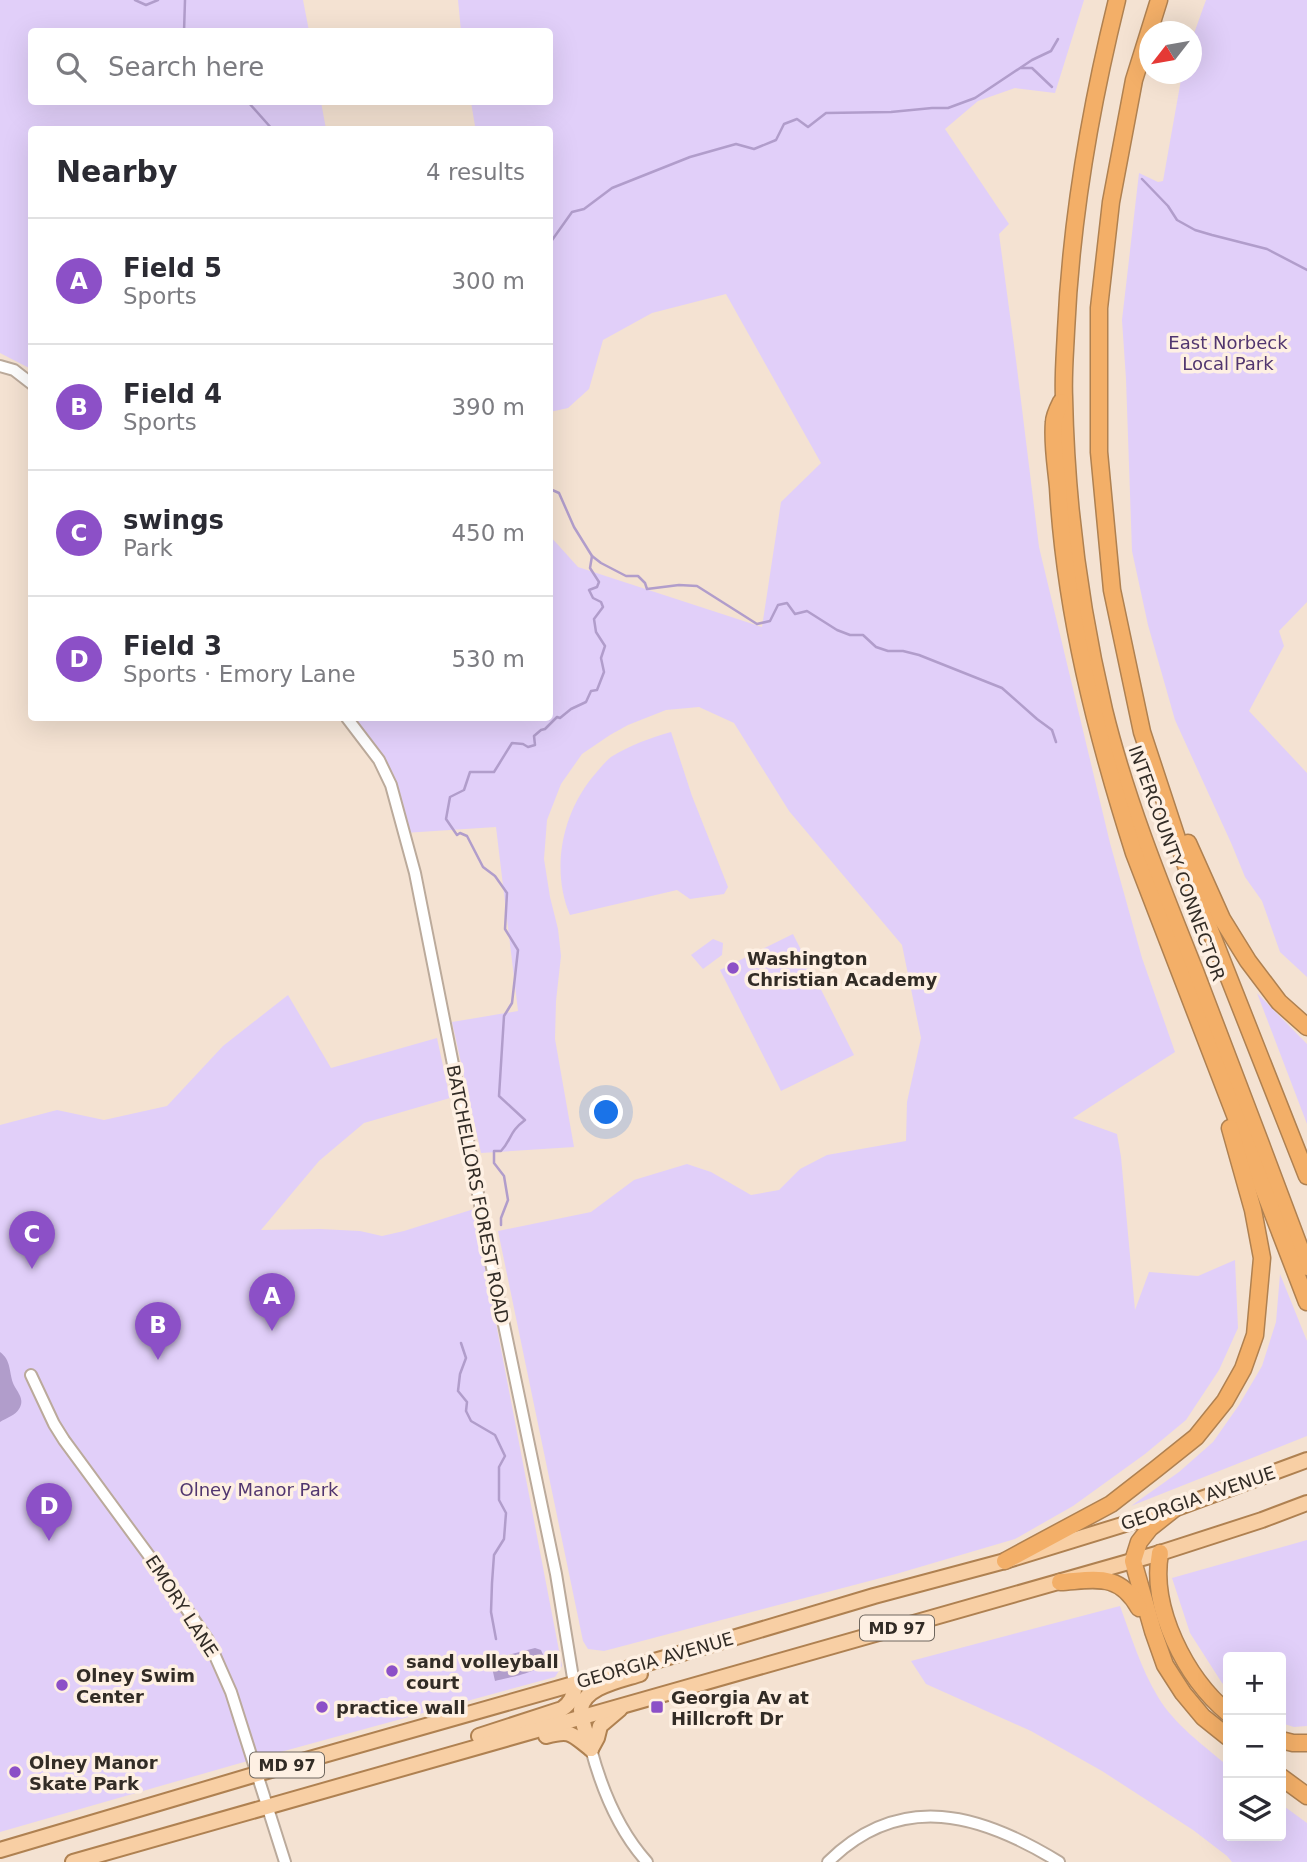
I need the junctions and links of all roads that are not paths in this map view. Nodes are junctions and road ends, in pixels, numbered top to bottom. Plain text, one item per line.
1 (1117, 0) edge
2 (1159, 0) edge
3 (0, 366) edge
4 (28, 381) edge
5 (1064, 394) junction
6 (349, 721) edge
7 (1154, 768) junction
8 (1307, 1027) edge
9 (1212, 1054) junction
10 (1307, 1176) edge
11 (1307, 1267) edge
12 (1307, 1302) edge
13 (31, 1375) dead end
14 (1307, 1460) edge
15 (1307, 1503) edge
16 (1174, 1509) junction
17 (1160, 1553) junction
18 (1005, 1561) junction
19 (1133, 1561) junction
20 (1060, 1582) junction
21 (1153, 1631) junction
22 (730, 1639) junction
23 (574, 1684) junction
24 (626, 1704) junction
25 (1223, 1709) edge
26 (582, 1717) junction
27 (1223, 1733) edge
28 (498, 1741) junction
29 (1286, 1741) edge
30 (1307, 1743) edge
31 (591, 1749) junction
32 (449, 1754) junction
33 (257, 1774) junction
34 (1282, 1778) edge
35 (1307, 1796) edge
36 (268, 1806) junction
37 (0, 1850) edge
38 (73, 1862) edge
39 (285, 1862) edge
40 (647, 1862) edge
41 (828, 1862) edge
42 (1059, 1862) edge

1 - 5 highway, INTERCOUNTY CONNECTOR
2 - 7 highway, INTERCOUNTY CONNECTOR
3 - 4 street
5 - 9 highway
5 - 11 highway, INTERCOUNTY CONNECTOR
6 - 23 street, BATCHELLORS FOREST ROAD
7 - 8 highway
7 - 10 highway, INTERCOUNTY CONNECTOR
9 - 12 highway
9 - 18 highway
13 - 33 street, EMORY LANE
14 - 16 main road, GEORGIA AVENUE / MD 97
15 - 17 main road, GEORGIA AVENUE / MD 97
16 - 18 main road, GEORGIA AVENUE / MD 97
16 - 19 highway
17 - 19 main road, GEORGIA AVENUE / MD 97
17 - 25 highway
18 - 22 main road, GEORGIA AVENUE / MD 97
19 - 20 main road, GEORGIA AVENUE / MD 97
19 - 21 highway
20 - 21 highway
20 - 24 main road, GEORGIA AVENUE / MD 97
21 - 27 highway
22 - 23 main road, GEORGIA AVENUE / MD 97
22 - 26 main road
23 - 32 main road
23 - 33 main road, GEORGIA AVENUE / MD 97
24 - 26 main road, GEORGIA AVENUE / MD 97
24 - 31 main road
26 - 28 main road, GEORGIA AVENUE / MD 97
26 - 31 main road
28 - 31 main road
28 - 32 main road, GEORGIA AVENUE / MD 97
29 - 30 highway
31 - 40 street
32 - 36 main road, GEORGIA AVENUE / MD 97
33 - 36 street, EMORY LANE
33 - 37 main road, GEORGIA AVENUE / MD 97
34 - 35 highway
36 - 38 main road, GEORGIA AVENUE / MD 97
36 - 39 street, EMORY LANE
41 - 42 street

